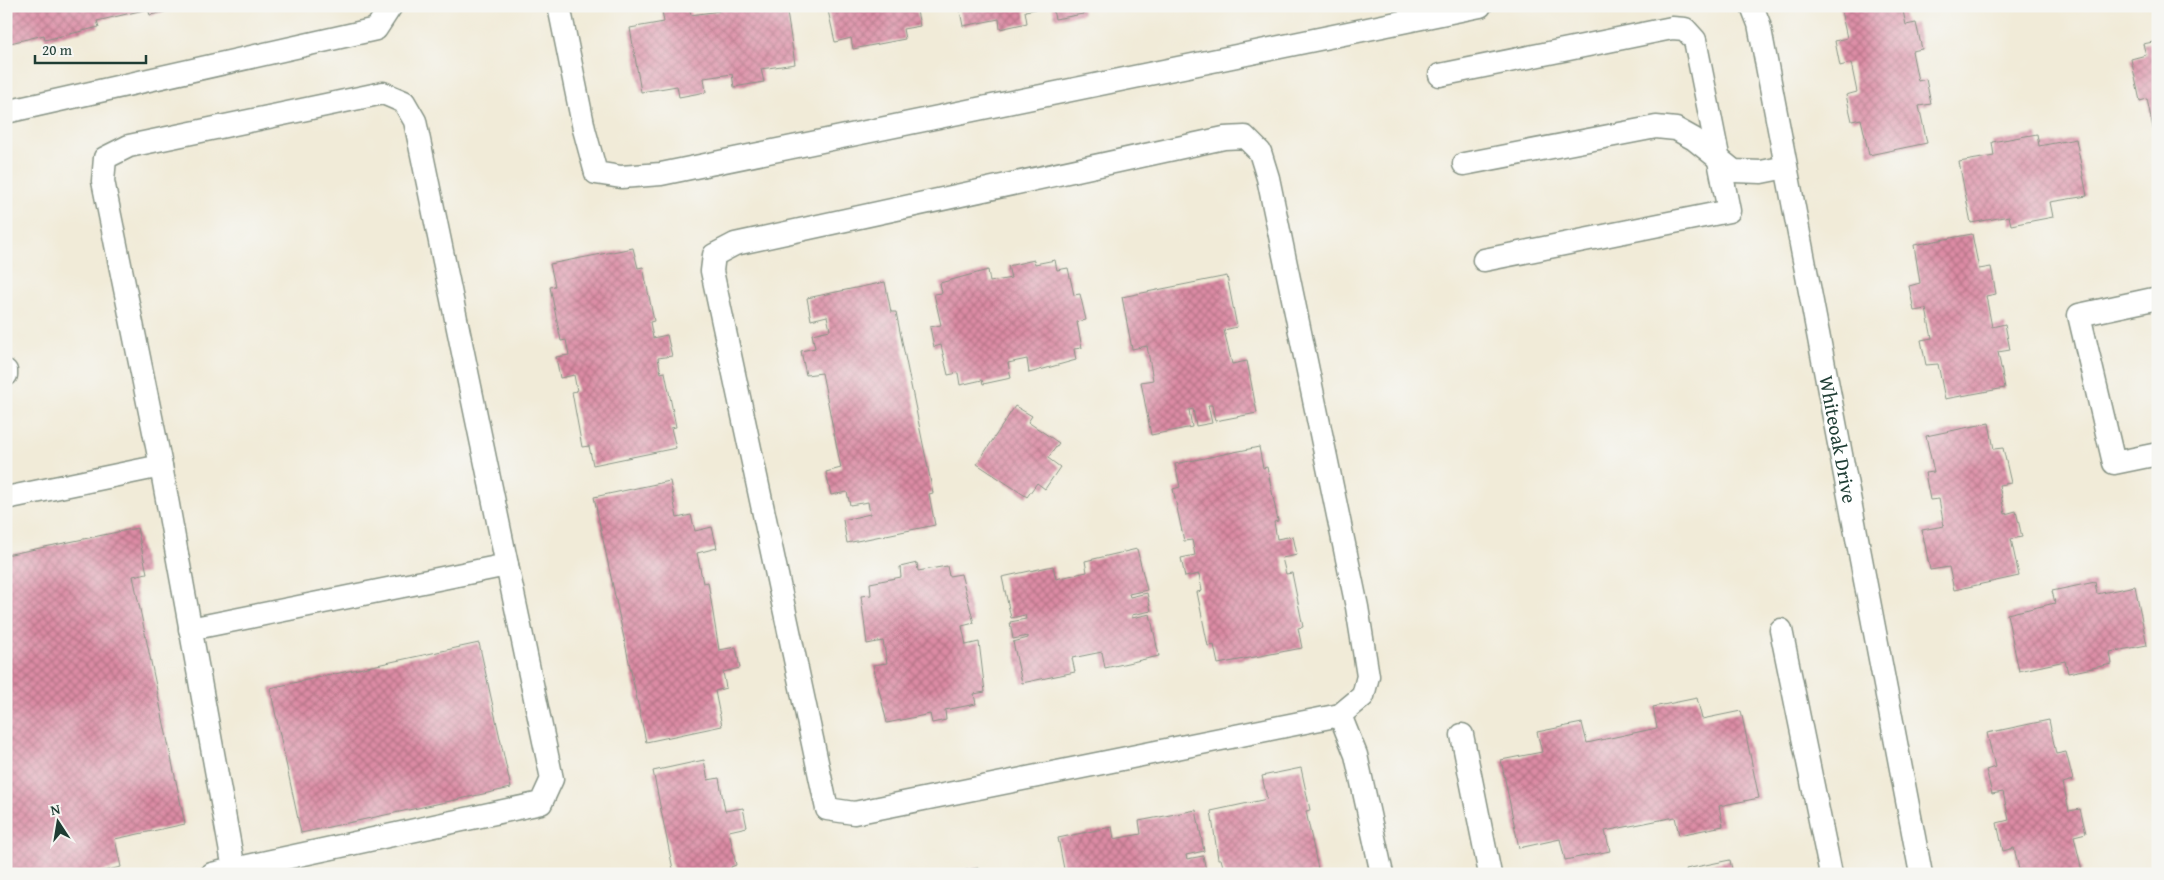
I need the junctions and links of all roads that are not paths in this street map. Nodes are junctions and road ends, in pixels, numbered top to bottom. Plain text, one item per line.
1 (391, 6) edge
2 (558, 6) edge
3 (1480, 6) edge
4 (1752, 6) edge
5 (1440, 75) dead end
6 (6, 112) edge
7 (1721, 162) junction
8 (1464, 164) dead end
9 (1786, 167) junction
10 (1484, 260) dead end
11 (2158, 298) edge
12 (6, 371) edge
13 (6, 375) edge
14 (2158, 454) edge
15 (160, 466) junction
16 (6, 498) edge
17 (507, 565) junction
18 (190, 629) junction
19 (1781, 630) dead end
20 (1340, 715) junction
21 (1462, 734) dead end
22 (234, 869) junction
23 (212, 874) edge
24 (1382, 874) edge
25 (1490, 874) edge
26 (1831, 874) edge
27 (1921, 874) edge

1 - 6 lane
2 - 3 lane
4 - 9 lane, Whiteoak Drive
5 - 7 lane
7 - 8 lane
7 - 9 lane
7 - 10 lane
9 - 27 lane, Whiteoak Drive
11 - 14 lane
12 - 13 lane
15 - 16 lane
15 - 17 lane
15 - 18 lane
17 - 18 lane
17 - 22 lane
18 - 22 lane
19 - 26 lane
20 - 20 lane
20 - 24 lane
21 - 25 lane
22 - 23 lane

